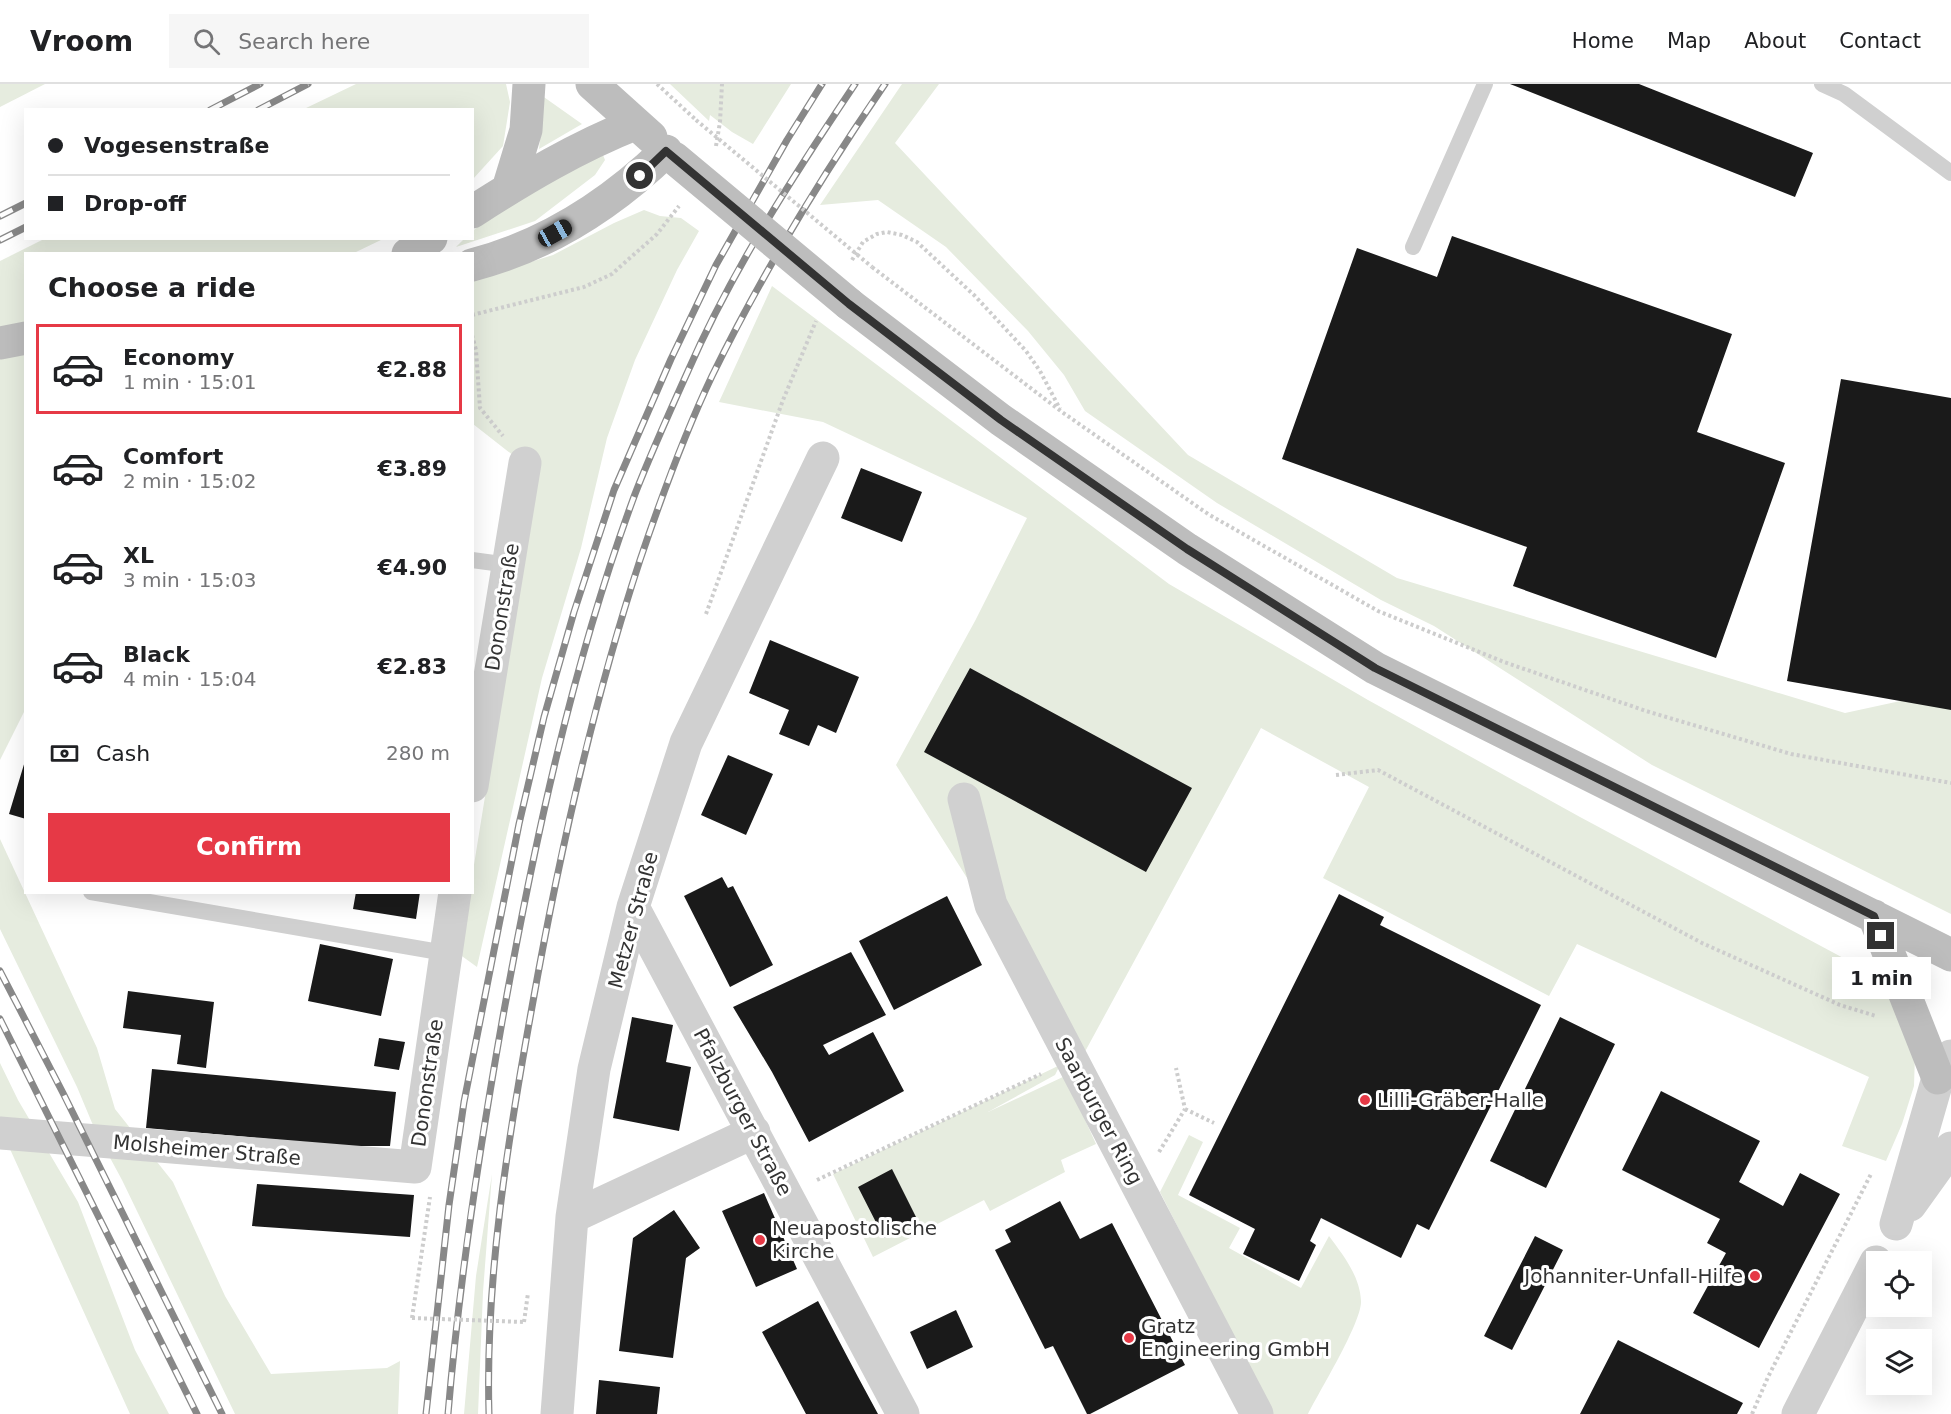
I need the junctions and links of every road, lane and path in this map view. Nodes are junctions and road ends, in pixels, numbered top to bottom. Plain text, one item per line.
1 (529, 84) edge
2 (592, 84) edge
3 (657, 84) edge
4 (1485, 84) edge
5 (1822, 84) edge
6 (635, 124) junction
7 (670, 154) junction
8 (1951, 173) edge
9 (508, 189) junction
10 (474, 211) edge
11 (428, 240) edge
12 (1413, 247) dead end
13 (411, 252) edge
14 (474, 264) edge
15 (612, 274) dead end
16 (474, 314) edge
17 (24, 338) edge
18 (474, 342) edge
19 (0, 343) edge
20 (823, 458) dead end
21 (525, 463) joint
22 (474, 560) edge
23 (509, 565) junction
24 (474, 774) edge
25 (1336, 775) dead end
26 (1951, 783) edge
27 (964, 799) dead end
28 (103, 894) edge
29 (455, 894) edge
30 (633, 907) junction
31 (1874, 916) junction
32 (445, 953) junction
33 (1951, 955) edge
34 (1882, 1018) dead end
35 (1071, 1059) junction
36 (1944, 1067) edge
37 (1176, 1068) dead end
38 (1185, 1109) junction
39 (1214, 1123) dead end
40 (754, 1132) junction
41 (0, 1133) edge
42 (1951, 1148) edge
43 (415, 1167) junction
44 (1873, 1172) dead end
45 (1138, 1186) junction
46 (787, 1194) junction
47 (572, 1217) junction
48 (1896, 1224) junction
49 (1882, 1251) edge
50 (1866, 1283) edge
51 (524, 1322) dead end
52 (557, 1414) edge
53 (903, 1414) edge
54 (1257, 1414) edge
55 (1752, 1414) edge
56 (1798, 1414) edge

1 - 9 main road
2 - 6 main road
3 - 26 path, bridge
4 - 12 lane
5 - 8 lane
6 - 7 main road
6 - 9 main road
7 - 14 main road
7 - 31 main road, bridge
9 - 10 main road
11 - 13 main road
15 - 16 path
17 - 19 main road
18 - 21 path
20 - 30 street, Metzer Straße
21 - 23 street, Dononstraße
22 - 23 lane
23 - 24 street, Dononstraße
25 - 34 path
27 - 35 street, Saarburger Ring
28 - 32 lane
29 - 32 street, Dononstraße
30 - 40 street, Pfalzburger Straße
30 - 47 street, Metzer Straße
31 - 33 main road
31 - 36 main road
32 - 43 street, Dononstraße
35 - 45 street, Saarburger Ring
35 - 46 path
36 - 48 street
37 - 38 path
38 - 39 path
38 - 45 path
40 - 46 street, Pfalzburger Straße
40 - 47 street
41 - 43 street, Molsheimer Straße
42 - 48 street
43 - 51 path, bridge
44 - 55 path
45 - 54 street, Saarburger Ring
46 - 53 street, Pfalzburger Straße
47 - 52 street, Metzer Straße
48 - 49 street
50 - 56 street

